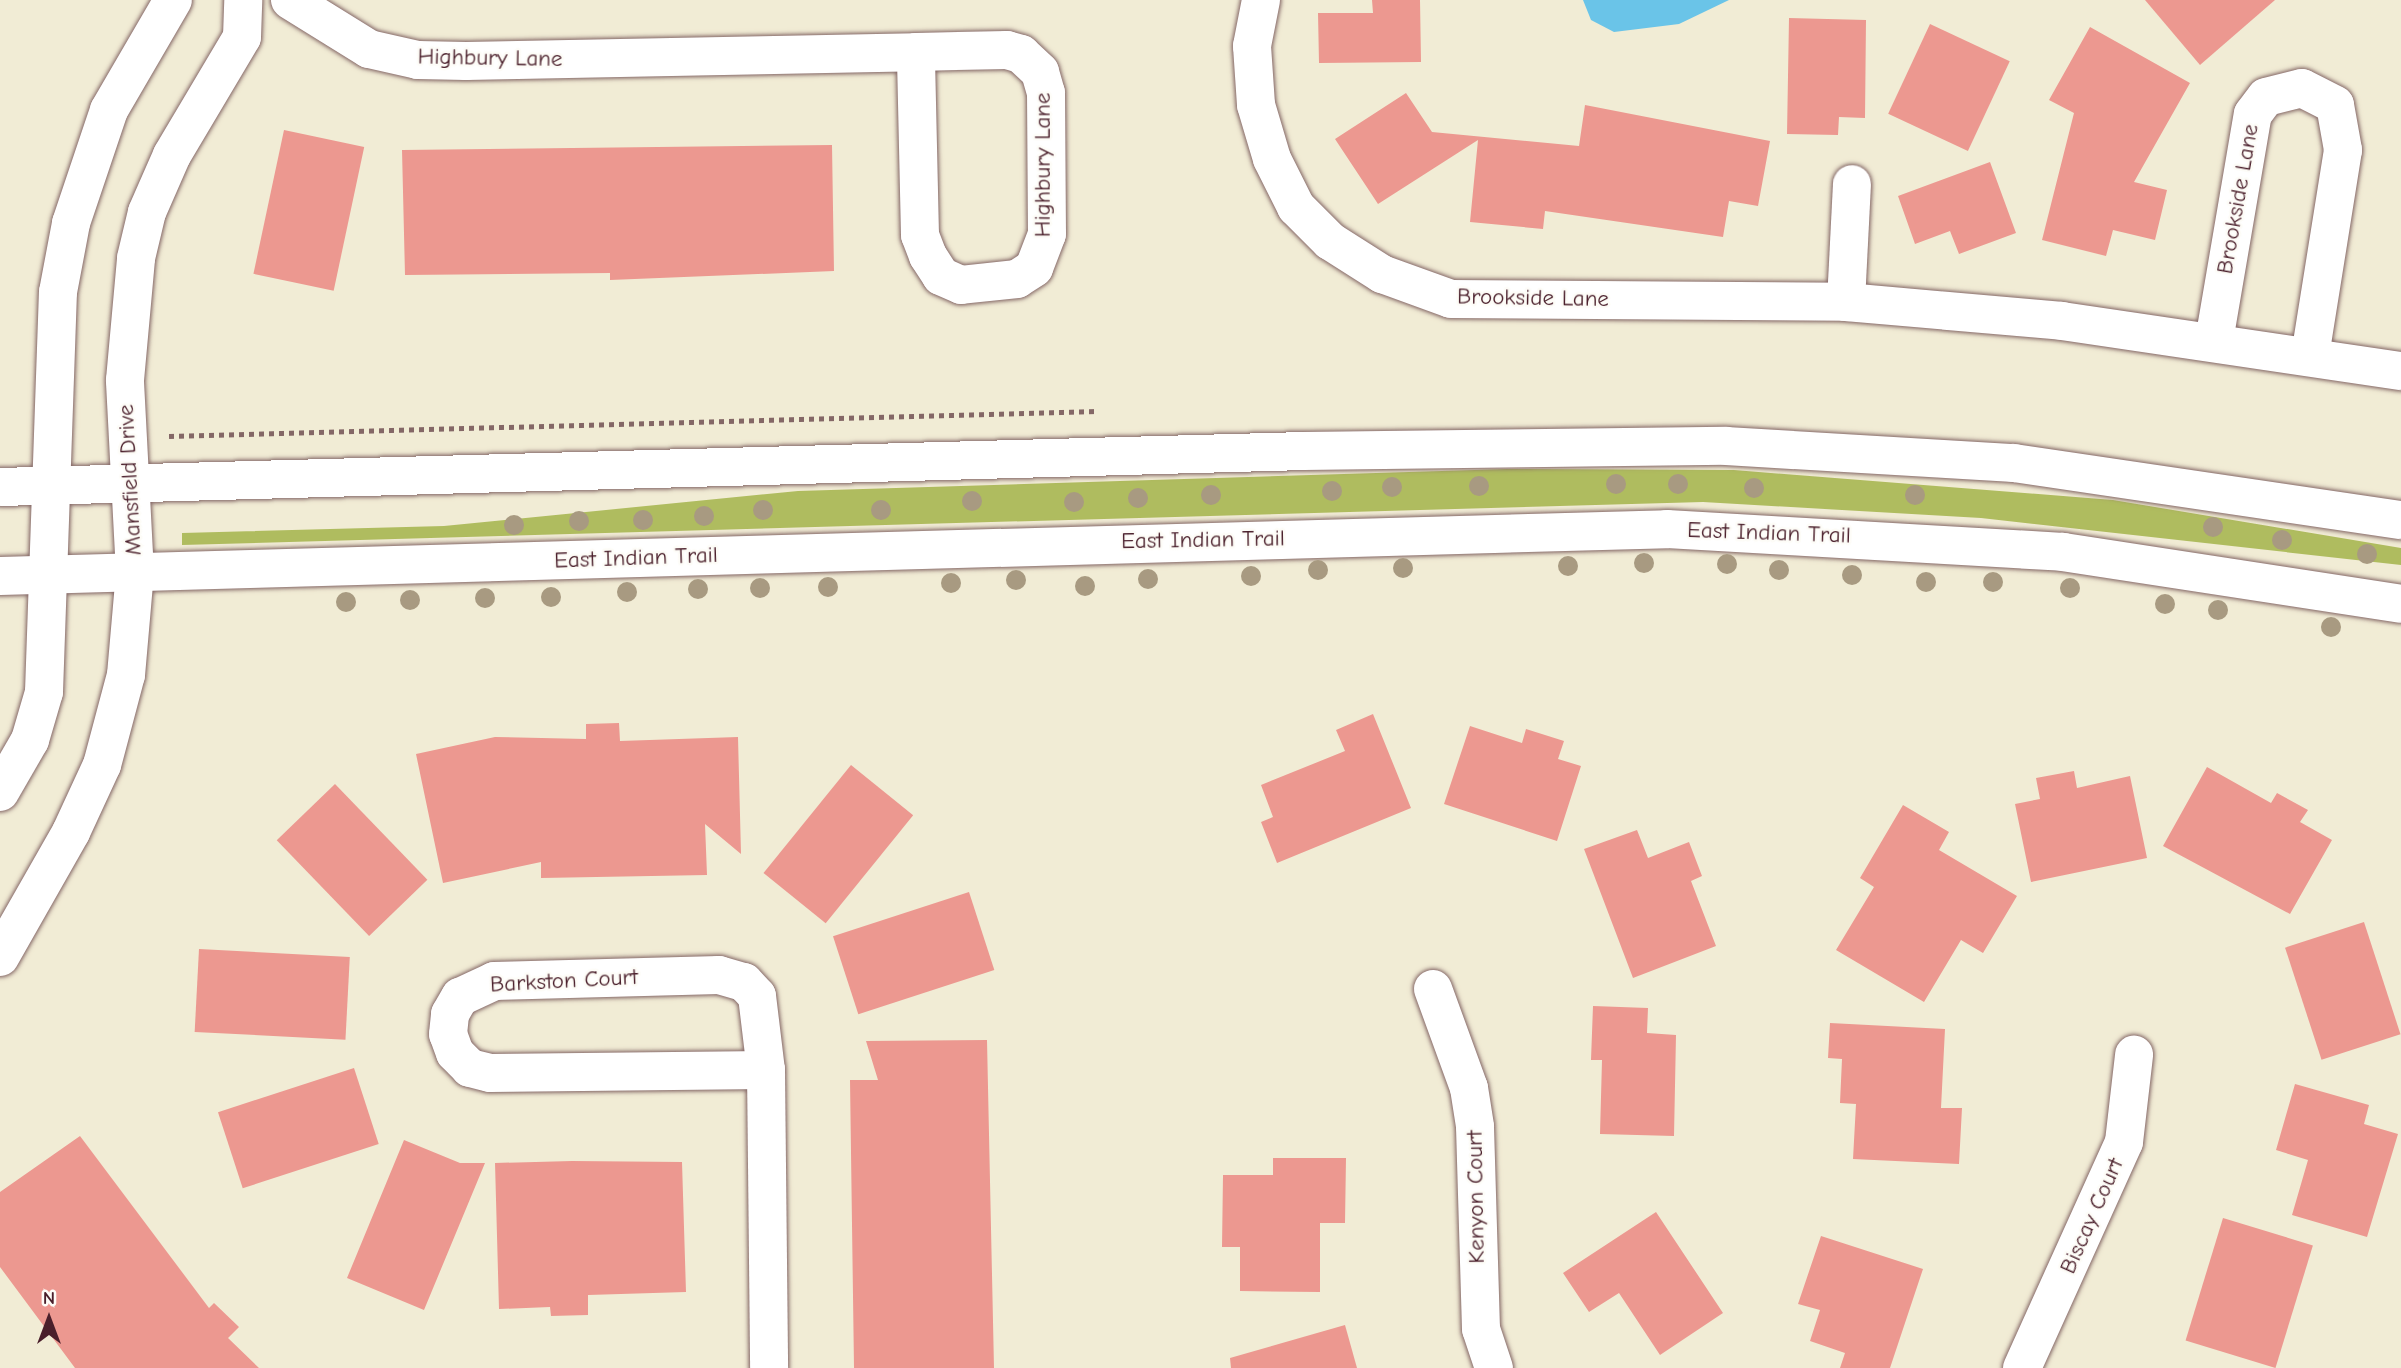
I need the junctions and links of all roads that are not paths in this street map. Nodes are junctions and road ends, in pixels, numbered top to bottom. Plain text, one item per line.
1 (173, 0) edge
2 (243, 0) edge
3 (290, 0) edge
4 (1261, 0) edge
5 (916, 52) junction
6 (1852, 184) dead end
7 (1846, 302) junction
8 (2214, 341) junction
9 (2310, 356) junction
10 (2401, 372) edge
11 (130, 484) junction
12 (50, 485) junction
13 (0, 487) edge
14 (2401, 520) edge
15 (135, 573) junction
16 (50, 575) junction
17 (0, 576) edge
18 (2401, 604) edge
19 (0, 792) edge
20 (0, 957) edge
21 (1433, 989) dead end
22 (2134, 1055) dead end
23 (766, 1070) junction
24 (769, 1368) edge
25 (1494, 1368) edge
26 (2022, 1368) edge

1 - 12 street
2 - 11 street, Mansfield Drive
3 - 5 street, Highbury Lane
4 - 7 street, Brookside Lane
5 - 5 street, Highbury Lane
6 - 7 street
7 - 8 street, Brookside Lane
8 - 9 street, Brookside Lane
8 - 9 street, Brookside Lane
9 - 10 street, Brookside Lane
11 - 12 street
11 - 14 street
11 - 15 street, Mansfield Drive
12 - 13 street
12 - 16 street
15 - 16 street, East Indian Trail
15 - 18 street, East Indian Trail
15 - 20 street, Mansfield Drive
16 - 17 street, East Indian Trail
16 - 19 street
21 - 25 street, Kenyon Court
22 - 26 street, Biscay Court
23 - 23 street, Barkston Court
23 - 24 street, Barkston Court

